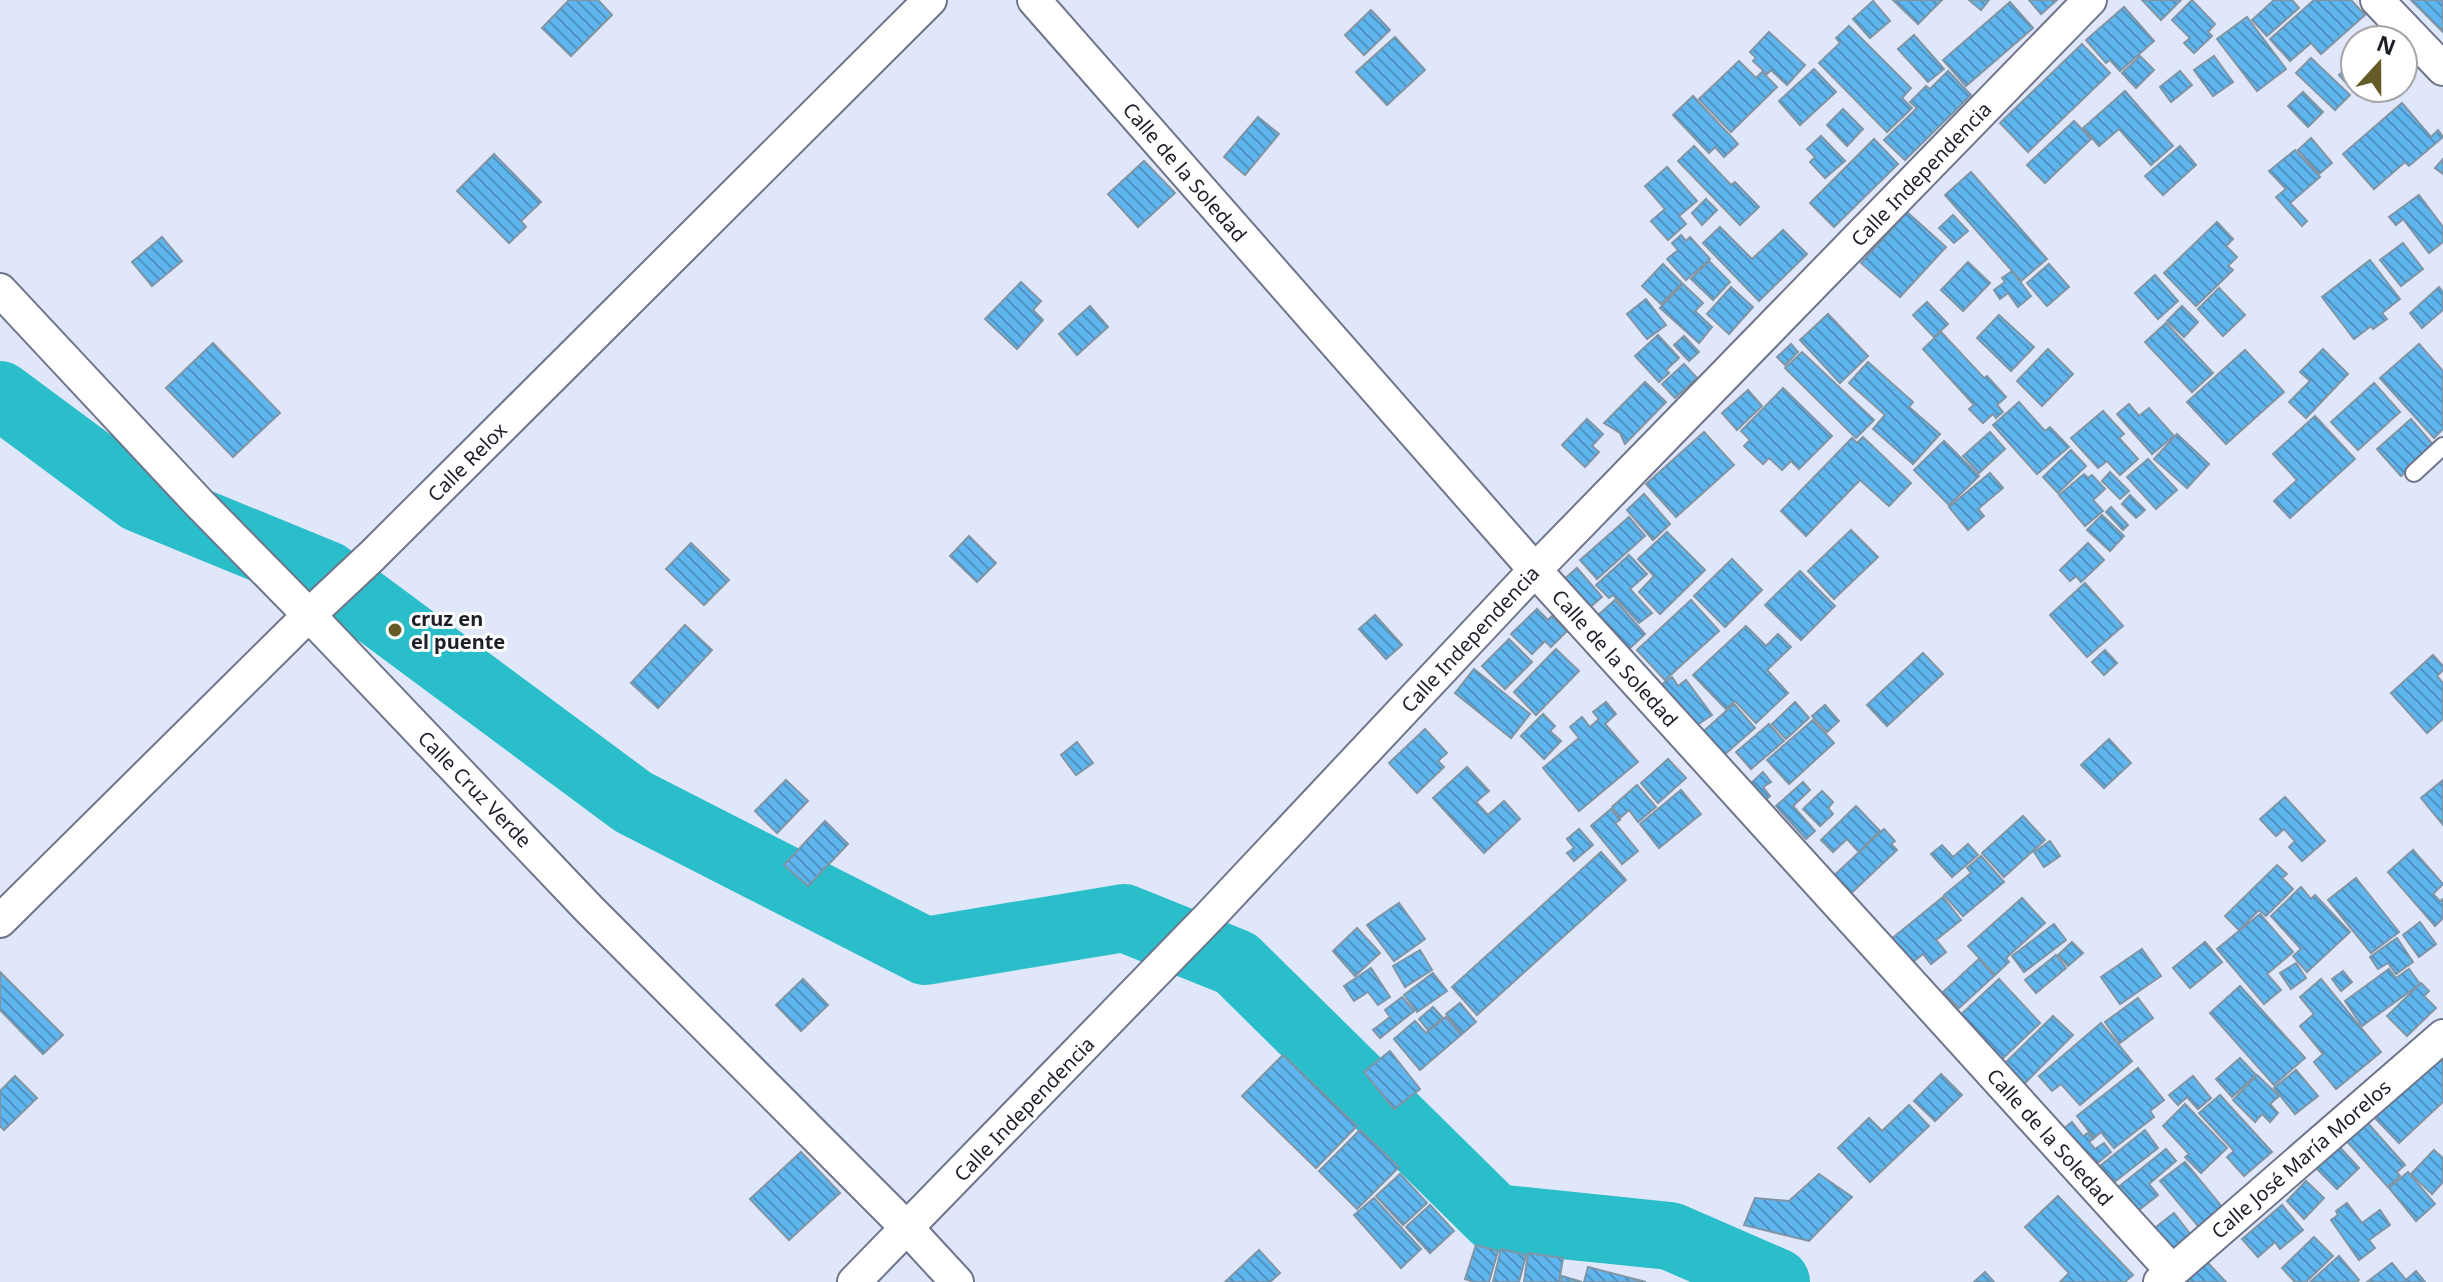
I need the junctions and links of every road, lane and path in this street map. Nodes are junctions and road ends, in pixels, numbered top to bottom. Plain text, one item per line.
1 (930, 0) edge
2 (1034, 0) edge
3 (2090, 0) edge
4 (2377, 0) edge
5 (2443, 69) edge
6 (0, 290) edge
7 (2443, 446) edge
8 (2414, 473) dead end
9 (1535, 570) junction
10 (309, 615) junction
11 (0, 921) edge
12 (2443, 1036) edge
13 (908, 1229) junction
14 (2166, 1276) edge
15 (854, 1282) edge
16 (957, 1282) edge

1 - 10 street, Calle Relox
2 - 9 street, Calle de la Soledad
3 - 9 street, Calle Independencia
4 - 5 street
6 - 10 street, Calle Cruz Verde
7 - 8 lane
9 - 13 street, Calle Independencia
9 - 14 street, Calle de la Soledad
10 - 11 street, Calle Relox
10 - 13 street, Calle Cruz Verde
12 - 14 street, Calle José María Morelos
13 - 15 street, Calle Independencia
13 - 16 street, Calle Cruz Verde

